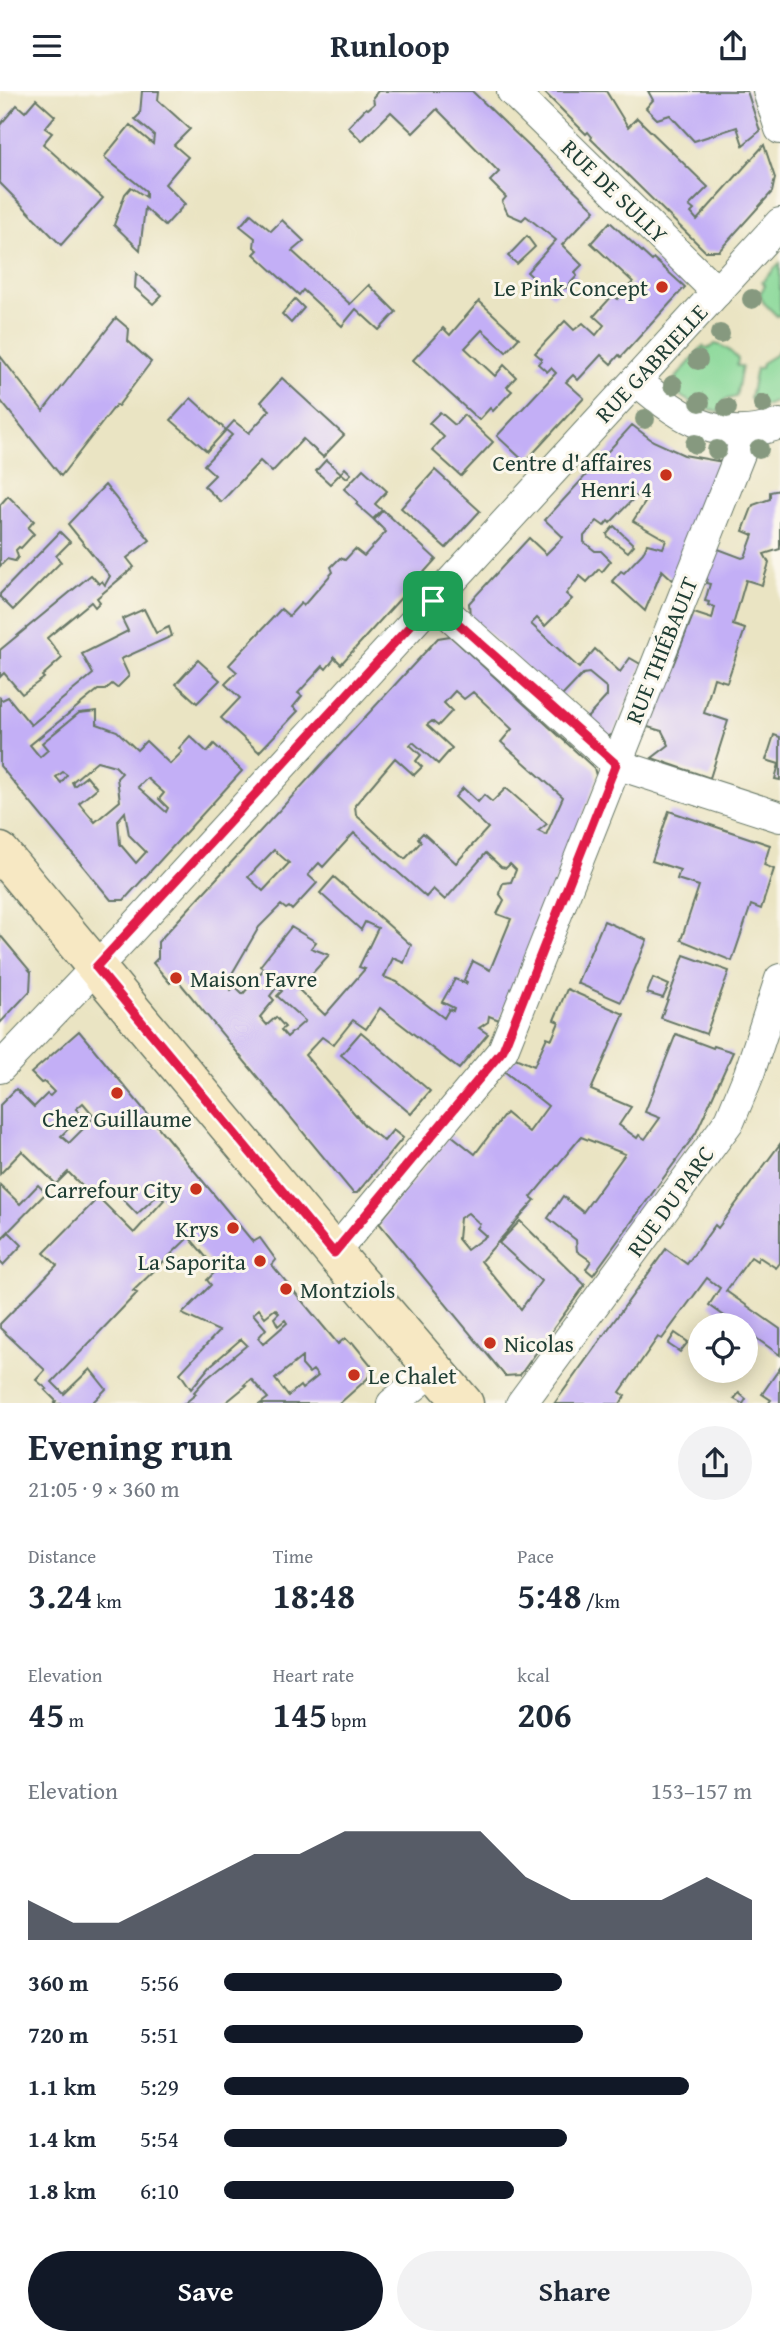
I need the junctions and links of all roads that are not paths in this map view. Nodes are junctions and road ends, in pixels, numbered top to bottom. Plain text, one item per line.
1 (512, 91) edge
2 (768, 91) edge
3 (780, 129) edge
4 (780, 223) edge
5 (717, 292) junction
6 (636, 380) junction
7 (780, 424) edge
8 (745, 432) junction
9 (433, 601) junction
10 (616, 764) junction
11 (780, 817) edge
12 (0, 852) edge
13 (96, 967) junction
14 (780, 979) edge
15 (0, 1068) edge
16 (334, 1253) junction
17 (435, 1369) junction
18 (392, 1403) edge
19 (464, 1403) edge
20 (521, 1403) edge

1 - 5 street, RUE DE SULLY
2 - 3 street
4 - 5 street, RUE GABRIELLE
5 - 6 street, RUE GABRIELLE
6 - 8 street
6 - 9 street, RUE GABRIELLE
7 - 8 street
8 - 10 street, RUE THIÉBAULT
9 - 10 street
9 - 13 street, RUE GABRIELLE
10 - 11 street
10 - 16 street, RUE THIÉBAULT
12 - 13 main road
13 - 15 street, RUE GABRIELLE
13 - 16 main road
14 - 20 street, RUE DU PARC
16 - 17 main road
17 - 18 street
17 - 19 main road

